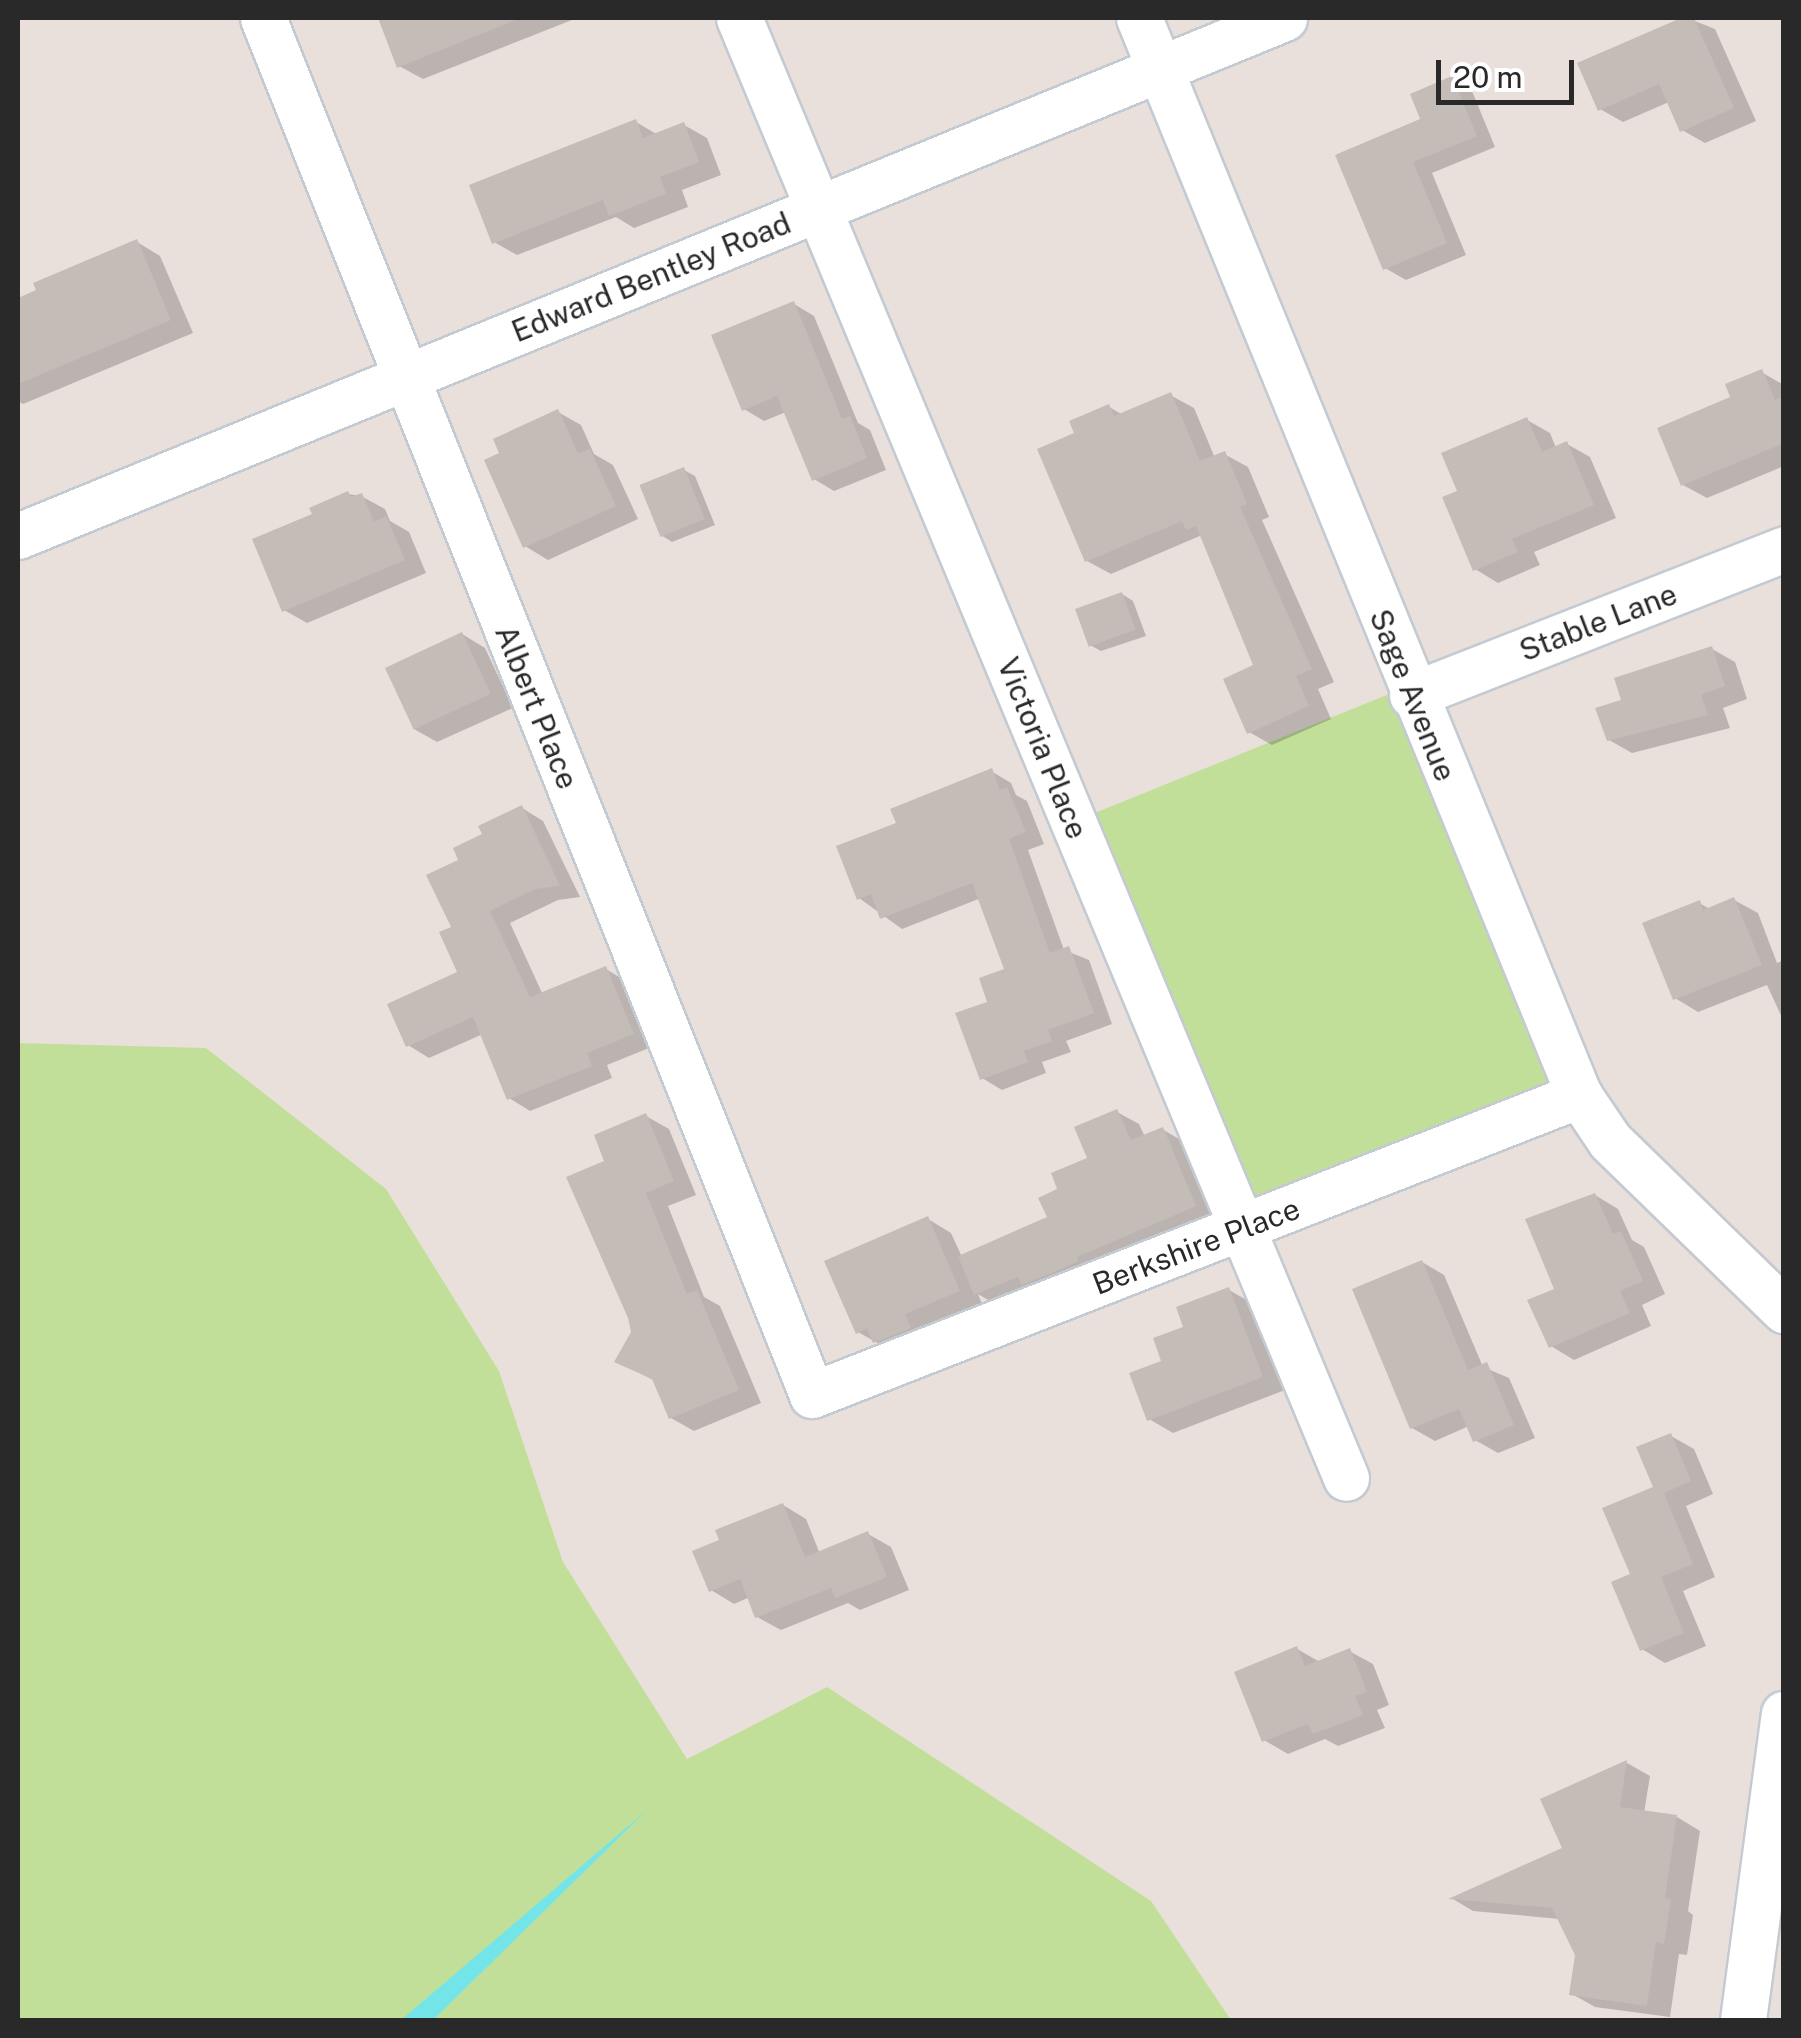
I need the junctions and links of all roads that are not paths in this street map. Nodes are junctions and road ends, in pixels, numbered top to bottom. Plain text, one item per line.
1 (263, 18) edge
2 (739, 18) edge
3 (1139, 18) edge
4 (1284, 18) edge
5 (1160, 69) junction
6 (819, 208) junction
7 (405, 378) junction
8 (18, 536) edge
9 (1784, 549) edge
10 (1412, 694) junction
11 (1579, 1096) junction
12 (1241, 1228) junction
13 (1784, 1310) edge
14 (812, 1395) joint
15 (1346, 1478) dead end
16 (1784, 1714) edge
17 (1744, 2020) edge

1 - 7 street, Albert Place
2 - 6 street, Victoria Place
3 - 5 street, Sage Avenue
4 - 5 street, Edward Bentley Road
5 - 6 street, Edward Bentley Road
5 - 10 street, Sage Avenue
6 - 7 street, Edward Bentley Road
6 - 12 street, Victoria Place
7 - 8 street, Edward Bentley Road
7 - 14 street, Albert Place
9 - 10 street, Stable Lane
10 - 11 street, Sage Avenue
11 - 12 street, Berkshire Place
11 - 13 street, Sage Avenue
12 - 14 street, Berkshire Place
12 - 15 street, Victoria Place
16 - 17 street

